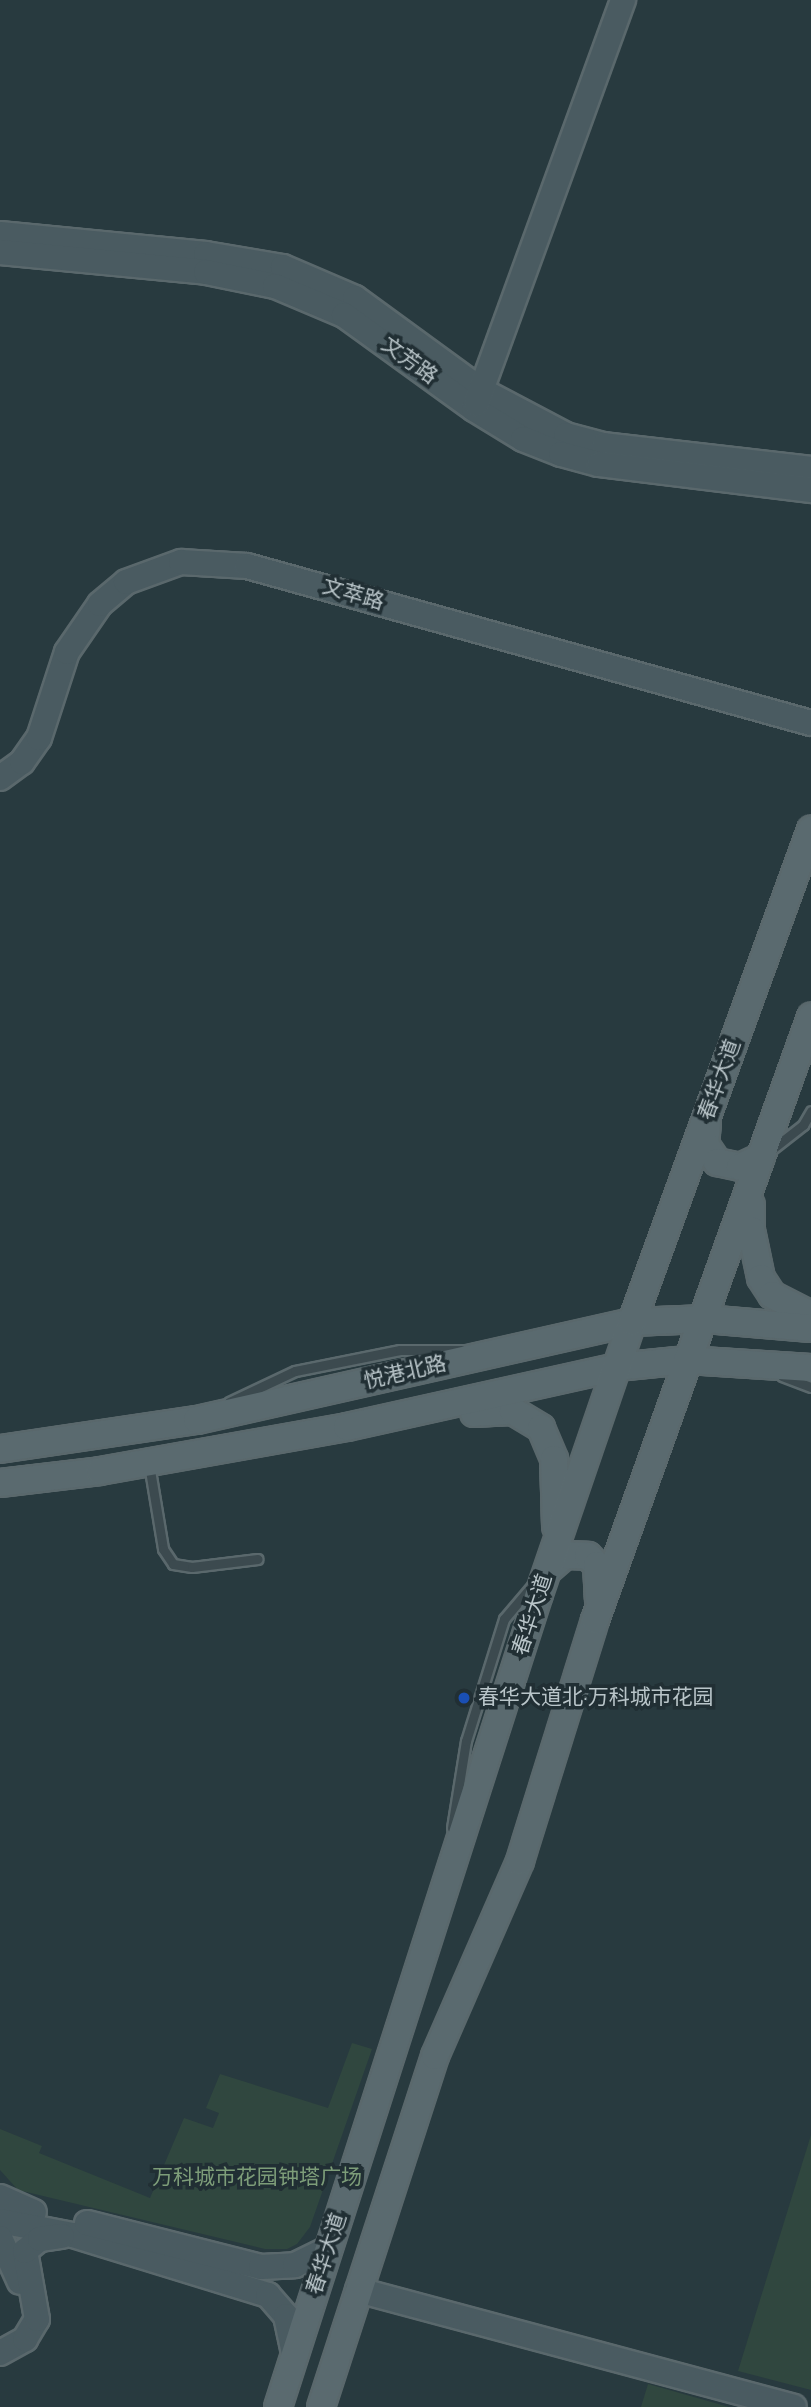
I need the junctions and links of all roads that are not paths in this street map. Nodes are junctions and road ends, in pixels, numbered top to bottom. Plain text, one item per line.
1 (623, 0) edge
2 (0, 234) edge
3 (0, 252) edge
4 (477, 400) junction
5 (811, 469) edge
6 (811, 490) edge
7 (811, 723) edge
8 (0, 778) edge
9 (811, 830) edge
10 (811, 1017) edge
11 (811, 1111) edge
12 (708, 1114) junction
13 (761, 1157) junction
14 (751, 1189) junction
15 (811, 1315) edge
16 (705, 1319) junction
17 (632, 1322) junction
18 (811, 1328) edge
19 (687, 1360) junction
20 (744, 1363) junction
21 (617, 1367) junction
22 (811, 1368) edge
23 (811, 1387) edge
24 (347, 1427) junction
25 (0, 1449) edge
26 (149, 1462) junction
27 (0, 1483) edge
28 (552, 1558) junction
29 (258, 1559) dead end
30 (596, 1620) junction
31 (0, 2197) edge
32 (0, 2205) edge
33 (34, 2212) junction
34 (0, 2221) edge
35 (73, 2235) junction
36 (0, 2238) edge
37 (328, 2249) junction
38 (358, 2290) junction
39 (25, 2339) junction
40 (0, 2353) edge
41 (294, 2355) junction
42 (278, 2407) edge
43 (321, 2407) edge
44 (794, 2407) edge

1 - 4 street
2 - 4 street, 文芳路
3 - 4 street, 文芳路
4 - 5 street, 文芳路
4 - 6 street, 文芳路
7 - 8 street, 文萃路
9 - 12 main road, 春华大道
10 - 13 main road, 春华大道
11 - 13 lane
12 - 13 main road
12 - 17 main road, 春华大道
13 - 14 main road, 春华大道
14 - 15 main road
14 - 16 main road, 春华大道
16 - 17 main road, 悦港北路
16 - 18 main road, 悦港北路
16 - 19 main road, 春华大道
17 - 21 main road, 春华大道
17 - 25 main road, 悦港北路
19 - 20 main road, 悦港北路
19 - 21 main road, 悦港北路
19 - 30 main road, 春华大道
20 - 22 main road, 悦港北路
20 - 23 lane
21 - 24 main road, 悦港北路
21 - 28 main road, 春华大道
24 - 26 main road, 悦港北路
24 - 28 main road
26 - 27 main road, 悦港北路
26 - 29 lane
28 - 30 main road
28 - 37 main road, 春华大道
30 - 38 main road, 春华大道
31 - 33 street
32 - 33 street
33 - 37 street
34 - 35 street
35 - 39 street
35 - 41 street
36 - 39 street
37 - 41 main road, 春华大道
38 - 43 main road, 春华大道
38 - 44 street
39 - 40 street
41 - 42 main road, 春华大道

